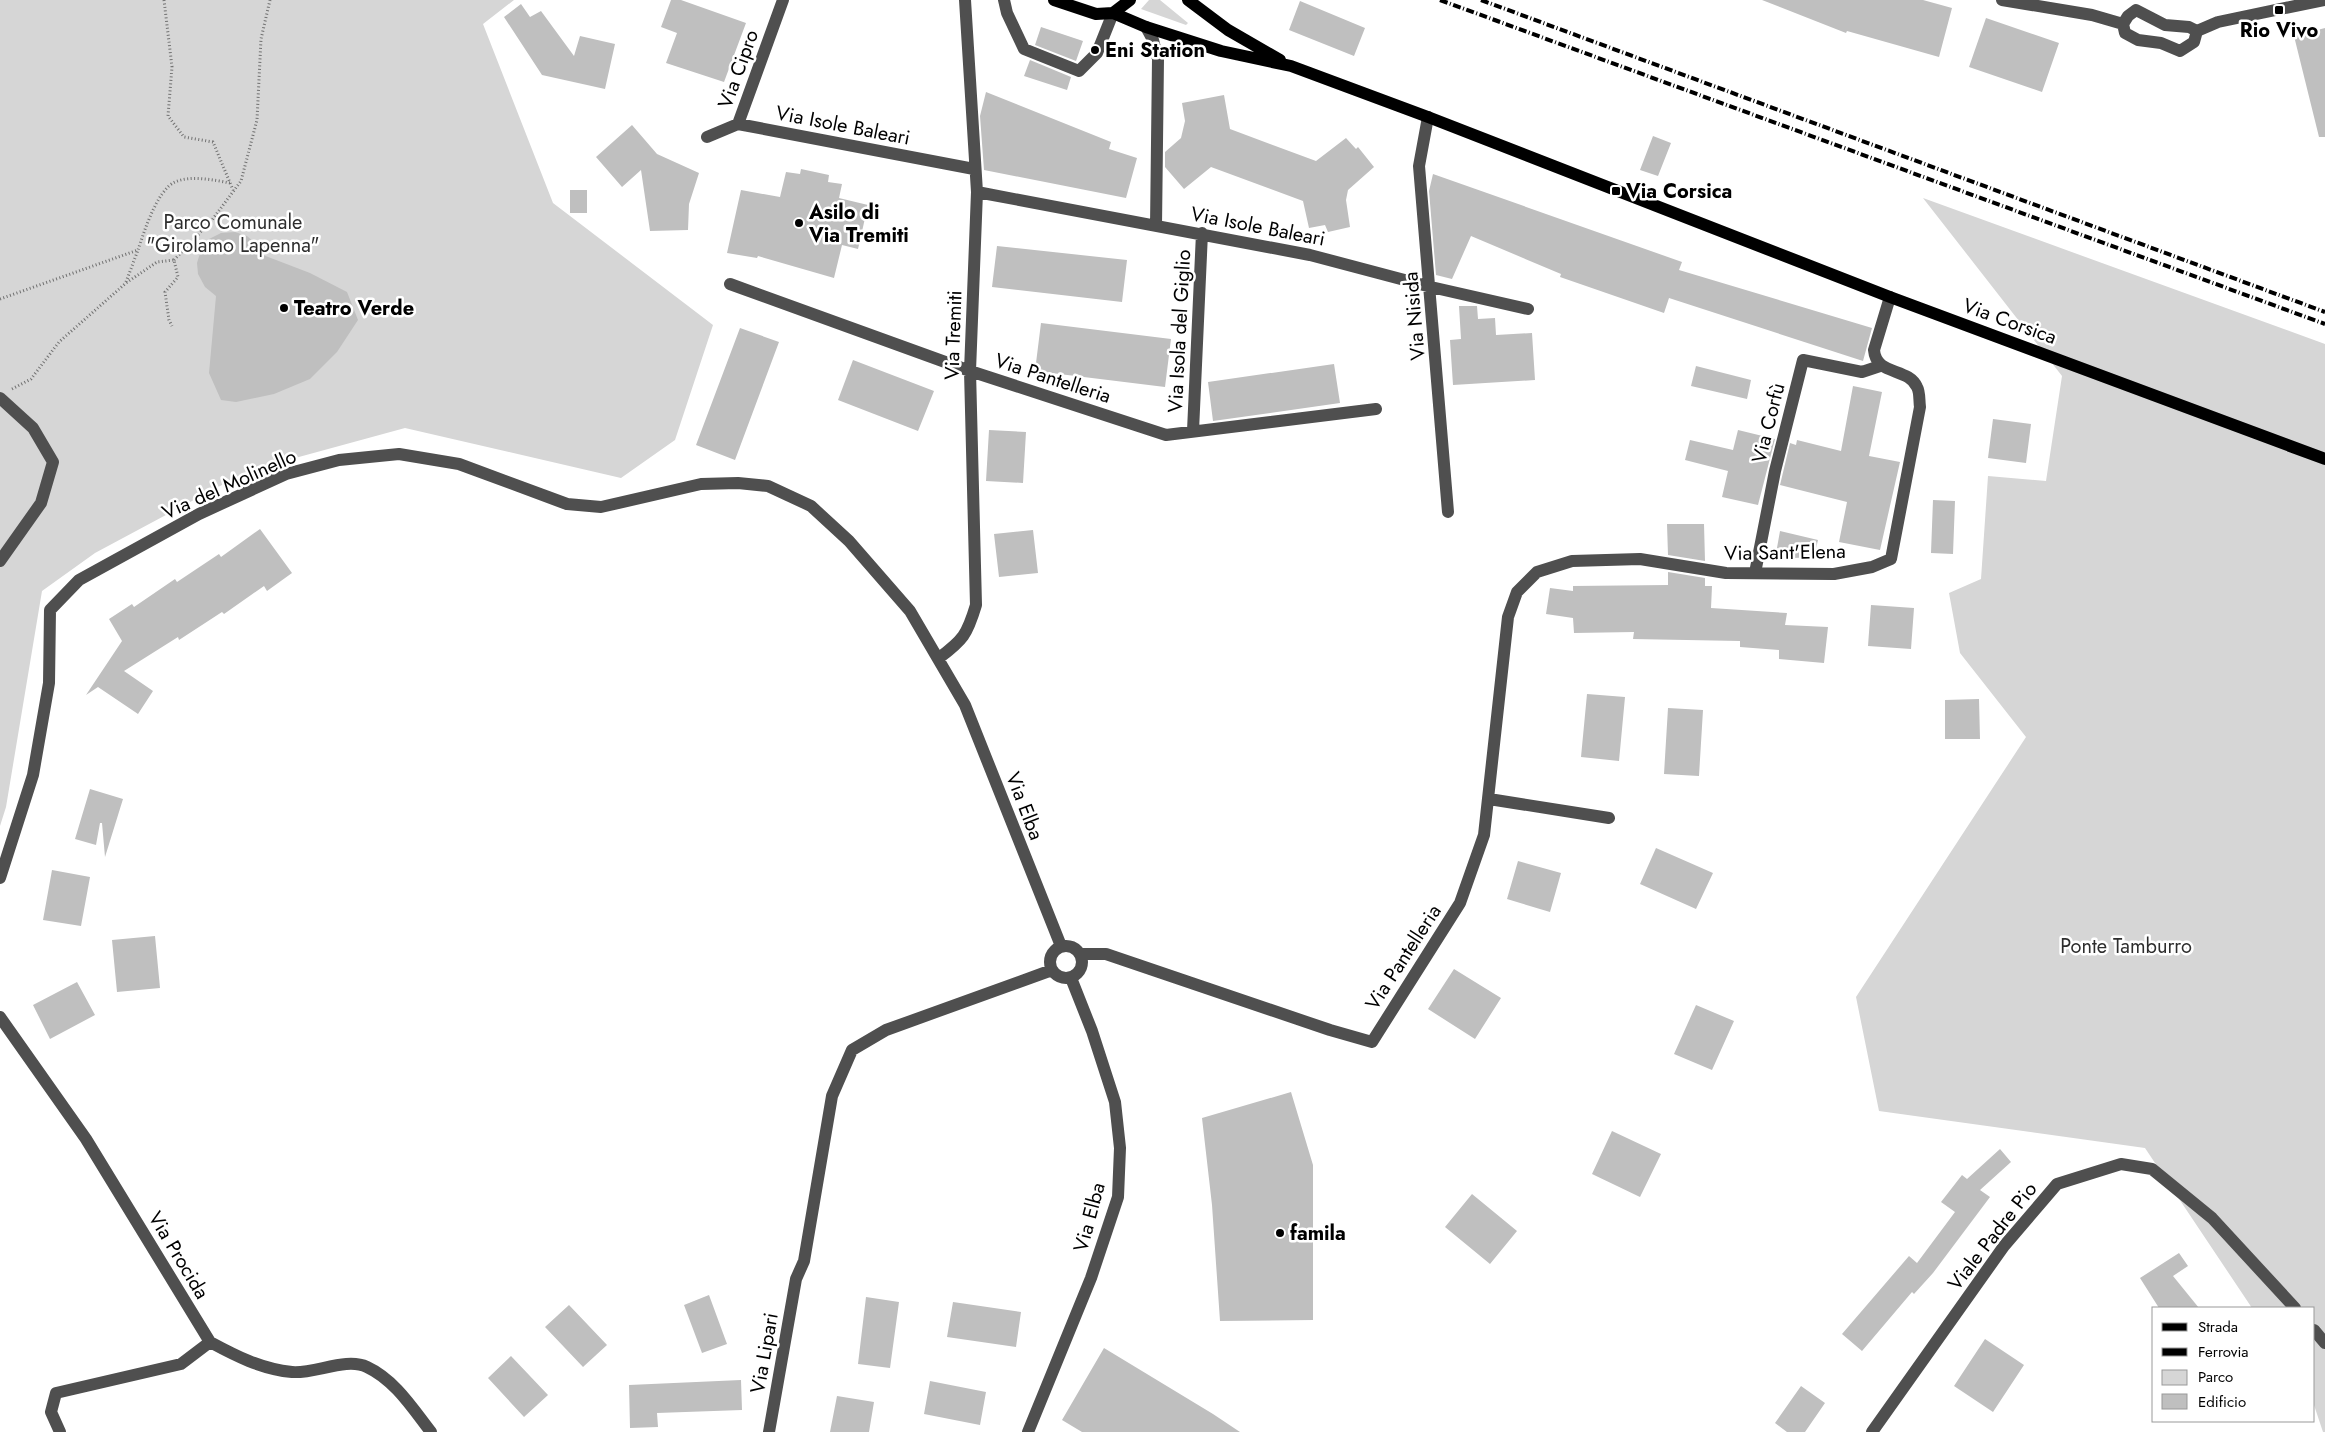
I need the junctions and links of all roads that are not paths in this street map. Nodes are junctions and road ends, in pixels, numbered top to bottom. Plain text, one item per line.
1 (783, 0) edge
2 (965, 0) edge
3 (1004, 0) edge
4 (1054, 0) edge
5 (1130, 0) edge
6 (1188, 0) edge
7 (2002, 0) edge
8 (2324, 0) edge
9 (2135, 5) edge
10 (1113, 13) junction
11 (2123, 24) junction
12 (1146, 27) junction
13 (2197, 31) junction
14 (1291, 66) junction
15 (1428, 117) junction
16 (738, 124) junction
17 (708, 138) dead end
18 (974, 169) junction
19 (977, 192) junction
20 (1156, 226) junction
21 (1202, 233) junction
22 (730, 284) dead end
23 (1431, 286) junction
24 (1890, 297) junction
25 (1528, 309) dead end
26 (1880, 366) junction
27 (970, 371) junction
28 (4, 395) edge
29 (1376, 409) dead end
30 (1193, 431) junction
31 (2325, 459) edge
32 (1448, 512) dead end
33 (0, 561) edge
34 (1756, 573) junction
35 (1517, 592) joint
36 (939, 658) junction
37 (952, 681) joint
38 (1489, 799) junction
39 (1608, 818) dead end
40 (0, 878) edge
41 (1061, 946) junction
42 (1080, 954) junction
43 (1052, 970) junction
44 (1071, 978) junction
45 (0, 1017) edge
46 (2293, 1307) edge
47 (2315, 1331) edge
48 (210, 1342) junction
49 (2325, 1343) edge
50 (60, 1432) edge
51 (431, 1432) edge
52 (769, 1432) edge
53 (1028, 1432) edge
54 (1872, 1432) edge

1 - 16 street, Via Cipro
2 - 18 street, Via Tremiti
3 - 10 street
4 - 10 main road, Via Corsica
5 - 10 main road
6 - 14 main road, Via Corsica
7 - 11 street
8 - 13 street
9 - 11 street
9 - 13 street
10 - 12 main road, Via Corsica
11 - 13 street
12 - 14 main road, Via Corsica
12 - 20 street, Via Isola del Giglio
14 - 15 main road, Via Corsica
15 - 23 street, Via Nisida
15 - 24 main road, Via Corsica
16 - 17 street
16 - 18 street, Via Isole Baleari
18 - 19 street, Via Tremiti
19 - 20 street, Via Isole Baleari
19 - 27 street, Via Tremiti
20 - 21 street, Via Isole Baleari
21 - 23 street, Via Isole Baleari
21 - 30 street, Via Isola del Giglio
22 - 27 street, Via Pantelleria
23 - 25 street, Via Isole Baleari
23 - 32 street, Via Nisida
24 - 26 street
24 - 31 main road, Via Corsica
26 - 34 street, Via Corfù
26 - 34 street, Via Sant'Elena
27 - 30 street, Via Pantelleria
27 - 36 street, Via Tremiti
28 - 33 street
29 - 30 street, Via Pantelleria
34 - 35 street, Via Sant'Elena
35 - 38 street, Via Pantelleria
36 - 37 street, Via del Molinello
36 - 40 street, Via del Molinello
37 - 41 street, Via Elba
38 - 39 street
38 - 42 street, Via Pantelleria
41 - 42 street
41 - 43 street
42 - 44 street
43 - 44 street
43 - 52 street, Via Lipari
44 - 53 street, Via Elba
45 - 48 street, Via Procida
46 - 54 street, Viale Padre Pio
47 - 49 street
48 - 50 street
48 - 51 street

